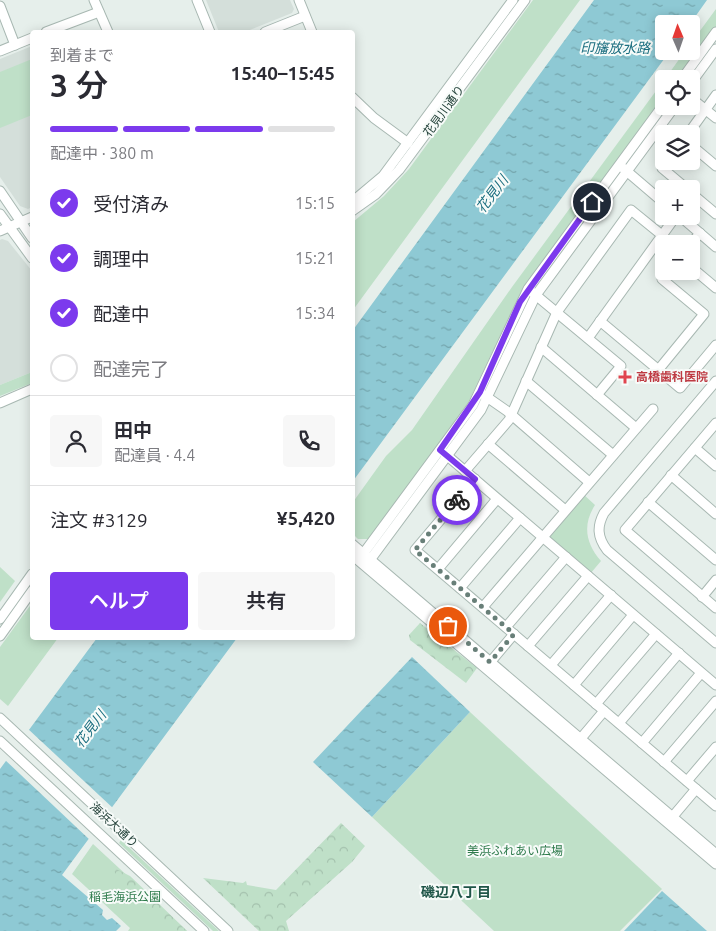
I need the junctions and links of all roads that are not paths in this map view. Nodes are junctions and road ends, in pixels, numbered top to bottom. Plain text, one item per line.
1 (94, 0) edge
2 (197, 0) edge
3 (299, 0) edge
4 (513, 0) edge
5 (524, 0) edge
6 (0, 6) edge
7 (99, 12) junction
8 (306, 16) junction
9 (51, 30) edge
10 (107, 30) edge
11 (209, 30) edge
12 (270, 30) edge
13 (311, 30) edge
14 (716, 32) edge
15 (30, 39) edge
16 (15, 45) junction
17 (716, 49) edge
18 (0, 51) edge
19 (689, 70) edge
20 (700, 71) edge
21 (716, 95) edge
22 (355, 100) edge
23 (700, 105) edge
24 (706, 109) junction
25 (656, 115) edge
26 (667, 115) edge
27 (716, 118) edge
28 (694, 125) edge
29 (408, 143) junction
30 (700, 153) edge
31 (619, 164) junction
32 (716, 166) edge
33 (664, 170) edge
34 (627, 171) junction
35 (676, 180) edge
36 (0, 191) edge
37 (655, 195) edge
38 (355, 199) edge
39 (700, 202) edge
40 (355, 209) edge
41 (0, 214) edge
42 (716, 214) edge
43 (30, 218) edge
44 (20, 222) junction
45 (671, 225) edge
46 (690, 225) edge
47 (4, 229) edge
48 (700, 233) joint
49 (30, 235) edge
50 (661, 235) edge
51 (663, 235) edge
52 (655, 246) edge
53 (716, 247) edge
54 (30, 256) edge
55 (700, 275) edge
56 (663, 280) edge
57 (716, 288) edge
58 (532, 292) junction
59 (557, 312) junction
60 (600, 321) junction
61 (588, 338) junction
62 (716, 345) edge
63 (541, 348) junction
64 (658, 369) junction
65 (716, 380) edge
66 (526, 381) junction
67 (30, 390) edge
68 (480, 392) junction
69 (597, 395) junction
70 (488, 397) junction
71 (0, 403) edge
72 (653, 409) dead end
73 (511, 415) junction
74 (716, 423) edge
75 (636, 428) junction
76 (488, 444) junction
77 (695, 448) junction
78 (440, 450) junction
79 (613, 455) junction
80 (448, 456) junction
81 (716, 466) edge
82 (465, 471) junction
83 (671, 475) junction
84 (475, 479) junction
85 (589, 482) junction
86 (498, 499) junction
87 (648, 502) junction
88 (565, 510) junction
89 (716, 514) edge
90 (520, 518) junction
91 (542, 537) junction
92 (355, 547) edge
93 (355, 556) edge
94 (566, 557) junction
95 (365, 559) junction
96 (716, 560) edge
97 (438, 569) junction
98 (588, 576) junction
99 (30, 577) edge
100 (716, 580) edge
101 (460, 588) junction
102 (30, 594) edge
103 (611, 595) junction
104 (702, 596) junction
105 (483, 607) junction
106 (716, 608) edge
107 (633, 615) junction
108 (0, 619) edge
109 (506, 627) junction
110 (514, 634) junction
111 (656, 634) junction
112 (0, 636) edge
113 (716, 643) edge
114 (528, 646) junction
115 (679, 653) junction
116 (488, 665) junction
117 (551, 665) junction
118 (702, 673) junction
119 (574, 685) junction
120 (716, 685) edge
121 (716, 701) edge
122 (596, 704) junction
123 (604, 711) junction
124 (0, 718) edge
125 (619, 723) junction
126 (0, 741) edge
127 (578, 742) junction
128 (642, 742) junction
129 (716, 747) edge
130 (664, 762) junction
131 (687, 781) junction
132 (696, 789) junction
133 (714, 800) edge
134 (670, 820) junction
135 (716, 854) edge
136 (716, 864) edge
137 (204, 931) edge
138 (228, 931) edge

1 - 7 street
2 - 11 street
3 - 8 street
4 - 29 street, 花見川通り
5 - 40 street, 花見川通り
6 - 16 street
7 - 9 street
7 - 10 street
8 - 12 street
8 - 13 street
14 - 19 street
15 - 16 street
16 - 18 street
17 - 20 street
21 - 24 street
22 - 29 street
23 - 24 street
24 - 27 street
24 - 28 street
25 - 31 street
26 - 34 street
29 - 38 street, 花見川通り
30 - 32 street
31 - 34 street
31 - 58 street
33 - 35 street
34 - 37 street
34 - 58 street
36 - 44 street
39 - 42 street
41 - 47 street
43 - 44 street
44 - 47 street
44 - 49 street
45 - 51 street
46 - 48 street
47 - 54 street
48 - 53 street
50 - 59 street
52 - 60 street
55 - 57 street
56 - 64 street
58 - 59 street
58 - 68 street
58 - 70 street
59 - 61 street
59 - 63 street
60 - 61 street
60 - 64 street
61 - 69 street
62 - 64 street
63 - 66 street
63 - 69 street
65 - 113 street
66 - 73 street
66 - 79 street
67 - 71 street
68 - 70 street
68 - 78 street
69 - 75 street
70 - 73 street
70 - 80 street
72 - 75 street
73 - 76 street
73 - 85 street
74 - 77 street
75 - 79 street
76 - 82 street
76 - 88 street
77 - 81 street
77 - 83 street
78 - 80 street
78 - 95 street
79 - 85 street
80 - 82 street
80 - 95 street
82 - 84 street
83 - 87 street
83 - 89 street
84 - 86 street
84 - 97 street
85 - 88 street
86 - 90 street
86 - 97 street
87 - 96 street
87 - 104 street
88 - 91 street
90 - 91 street
90 - 101 street
91 - 94 street
91 - 105 street
92 - 95 street
93 - 95 street
94 - 98 street
94 - 109 street
95 - 116 street
97 - 101 street
98 - 103 street
98 - 114 street
99 - 108 street
100 - 104 street
101 - 105 street
102 - 112 street
103 - 107 street
103 - 117 street
104 - 106 street
105 - 109 street
107 - 111 street
107 - 119 street
109 - 110 street
110 - 114 street
110 - 116 street
111 - 115 street
111 - 122 street
114 - 117 street
115 - 118 street
115 - 125 street
116 - 127 street
117 - 119 street
118 - 120 street
118 - 128 street
119 - 122 street
121 - 130 street
122 - 123 street
123 - 125 street
123 - 127 street
124 - 138 street, 海浜大通り
125 - 128 street
126 - 137 street, 海浜大通り
127 - 134 street
128 - 130 street
129 - 131 street
130 - 131 street
131 - 132 street
132 - 133 street
132 - 134 street
134 - 135 street
134 - 136 street

